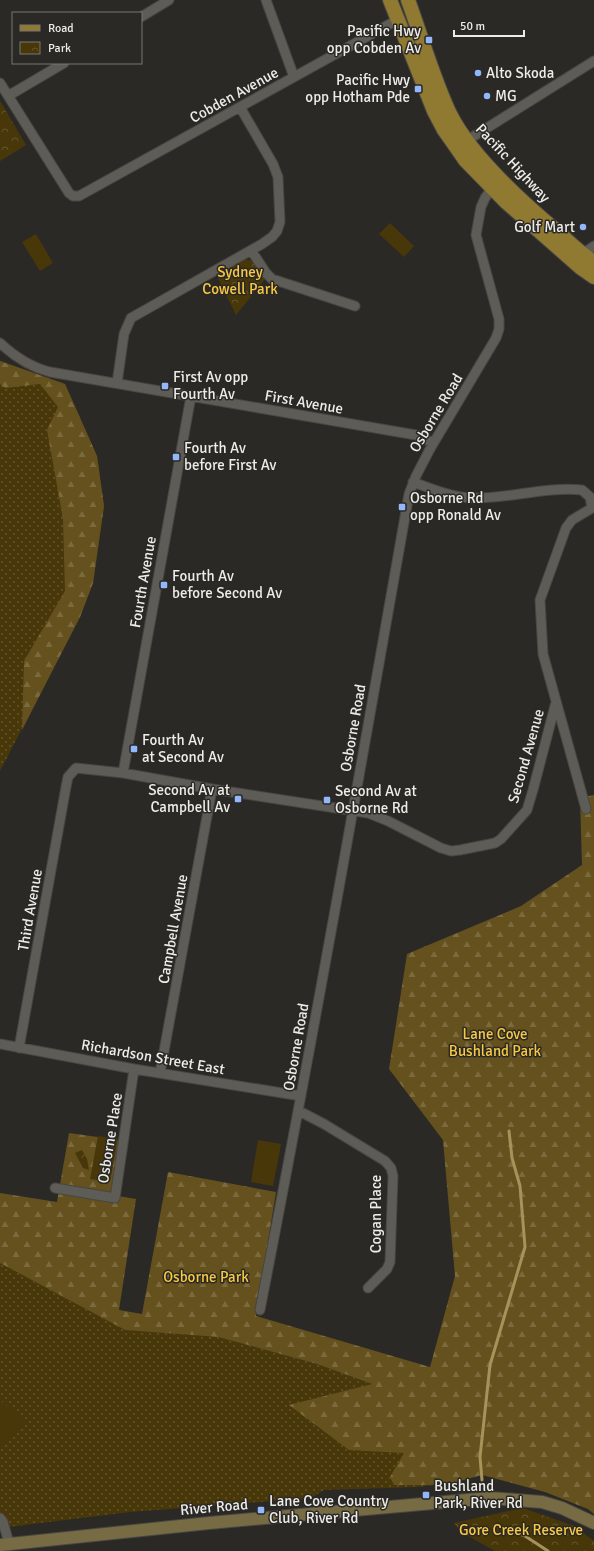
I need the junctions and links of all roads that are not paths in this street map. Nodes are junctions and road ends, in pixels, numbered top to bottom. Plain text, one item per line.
1 (169, 0) edge
2 (266, 0) edge
3 (390, 0) edge
4 (408, 0) edge
5 (142, 16) edge
6 (397, 20) junction
7 (594, 61) edge
8 (62, 64) edge
9 (294, 77) junction
10 (0, 83) edge
11 (8, 96) junction
12 (240, 107) junction
13 (461, 143) junction
14 (496, 183) junction
15 (251, 250) junction
16 (590, 254) edge
17 (594, 277) edge
18 (355, 306) dead end
19 (0, 343) edge
20 (117, 383) junction
21 (191, 396) junction
22 (433, 443) junction
23 (413, 482) junction
24 (593, 508) edge
25 (556, 702) junction
26 (123, 773) junction
27 (68, 777) joint
28 (212, 789) junction
29 (586, 809) dead end
30 (354, 810) junction
31 (0, 1044) edge
32 (19, 1048) junction
33 (134, 1069) junction
34 (160, 1073) junction
35 (301, 1096) junction
36 (299, 1111) junction
37 (54, 1188) dead end
38 (368, 1288) dead end
39 (260, 1310) dead end
40 (0, 1518) edge
41 (594, 1523) edge
42 (4, 1544) edge

1 - 5 street
2 - 9 street
3 - 6 main road, Pacific Highway
4 - 13 main road, Pacific Highway
6 - 9 street, Cobden Avenue
6 - 13 main road, Pacific Highway
7 - 13 street
8 - 11 street
9 - 12 street, Cobden Avenue
10 - 11 street
11 - 12 street, Cobden Avenue
12 - 15 street
13 - 14 main road, Pacific Highway
14 - 16 main road, Pacific Highway
14 - 17 main road, Pacific Highway
14 - 22 street, Osborne Road
15 - 18 street
15 - 20 street
19 - 20 street, First Avenue
20 - 21 street, First Avenue
21 - 22 street, First Avenue
21 - 26 street, Fourth Avenue
22 - 23 street, Osborne Road
23 - 24 street
23 - 30 street, Osborne Road
24 - 25 street
25 - 29 street
25 - 30 street, Second Avenue
26 - 27 street, Second Avenue
26 - 28 street, Second Avenue
27 - 32 street, Third Avenue
28 - 30 street, Second Avenue
28 - 34 street, Campbell Avenue
30 - 35 street, Osborne Road
31 - 32 street, Richardson Street East
32 - 33 street, Richardson Street East
33 - 34 street, Richardson Street East
33 - 37 street, Osborne Place
34 - 35 street, Richardson Street East
35 - 36 street, Osborne Road
36 - 38 street, Cogan Place
36 - 39 street, Osborne Road
40 - 42 street
41 - 42 main road, River Road

